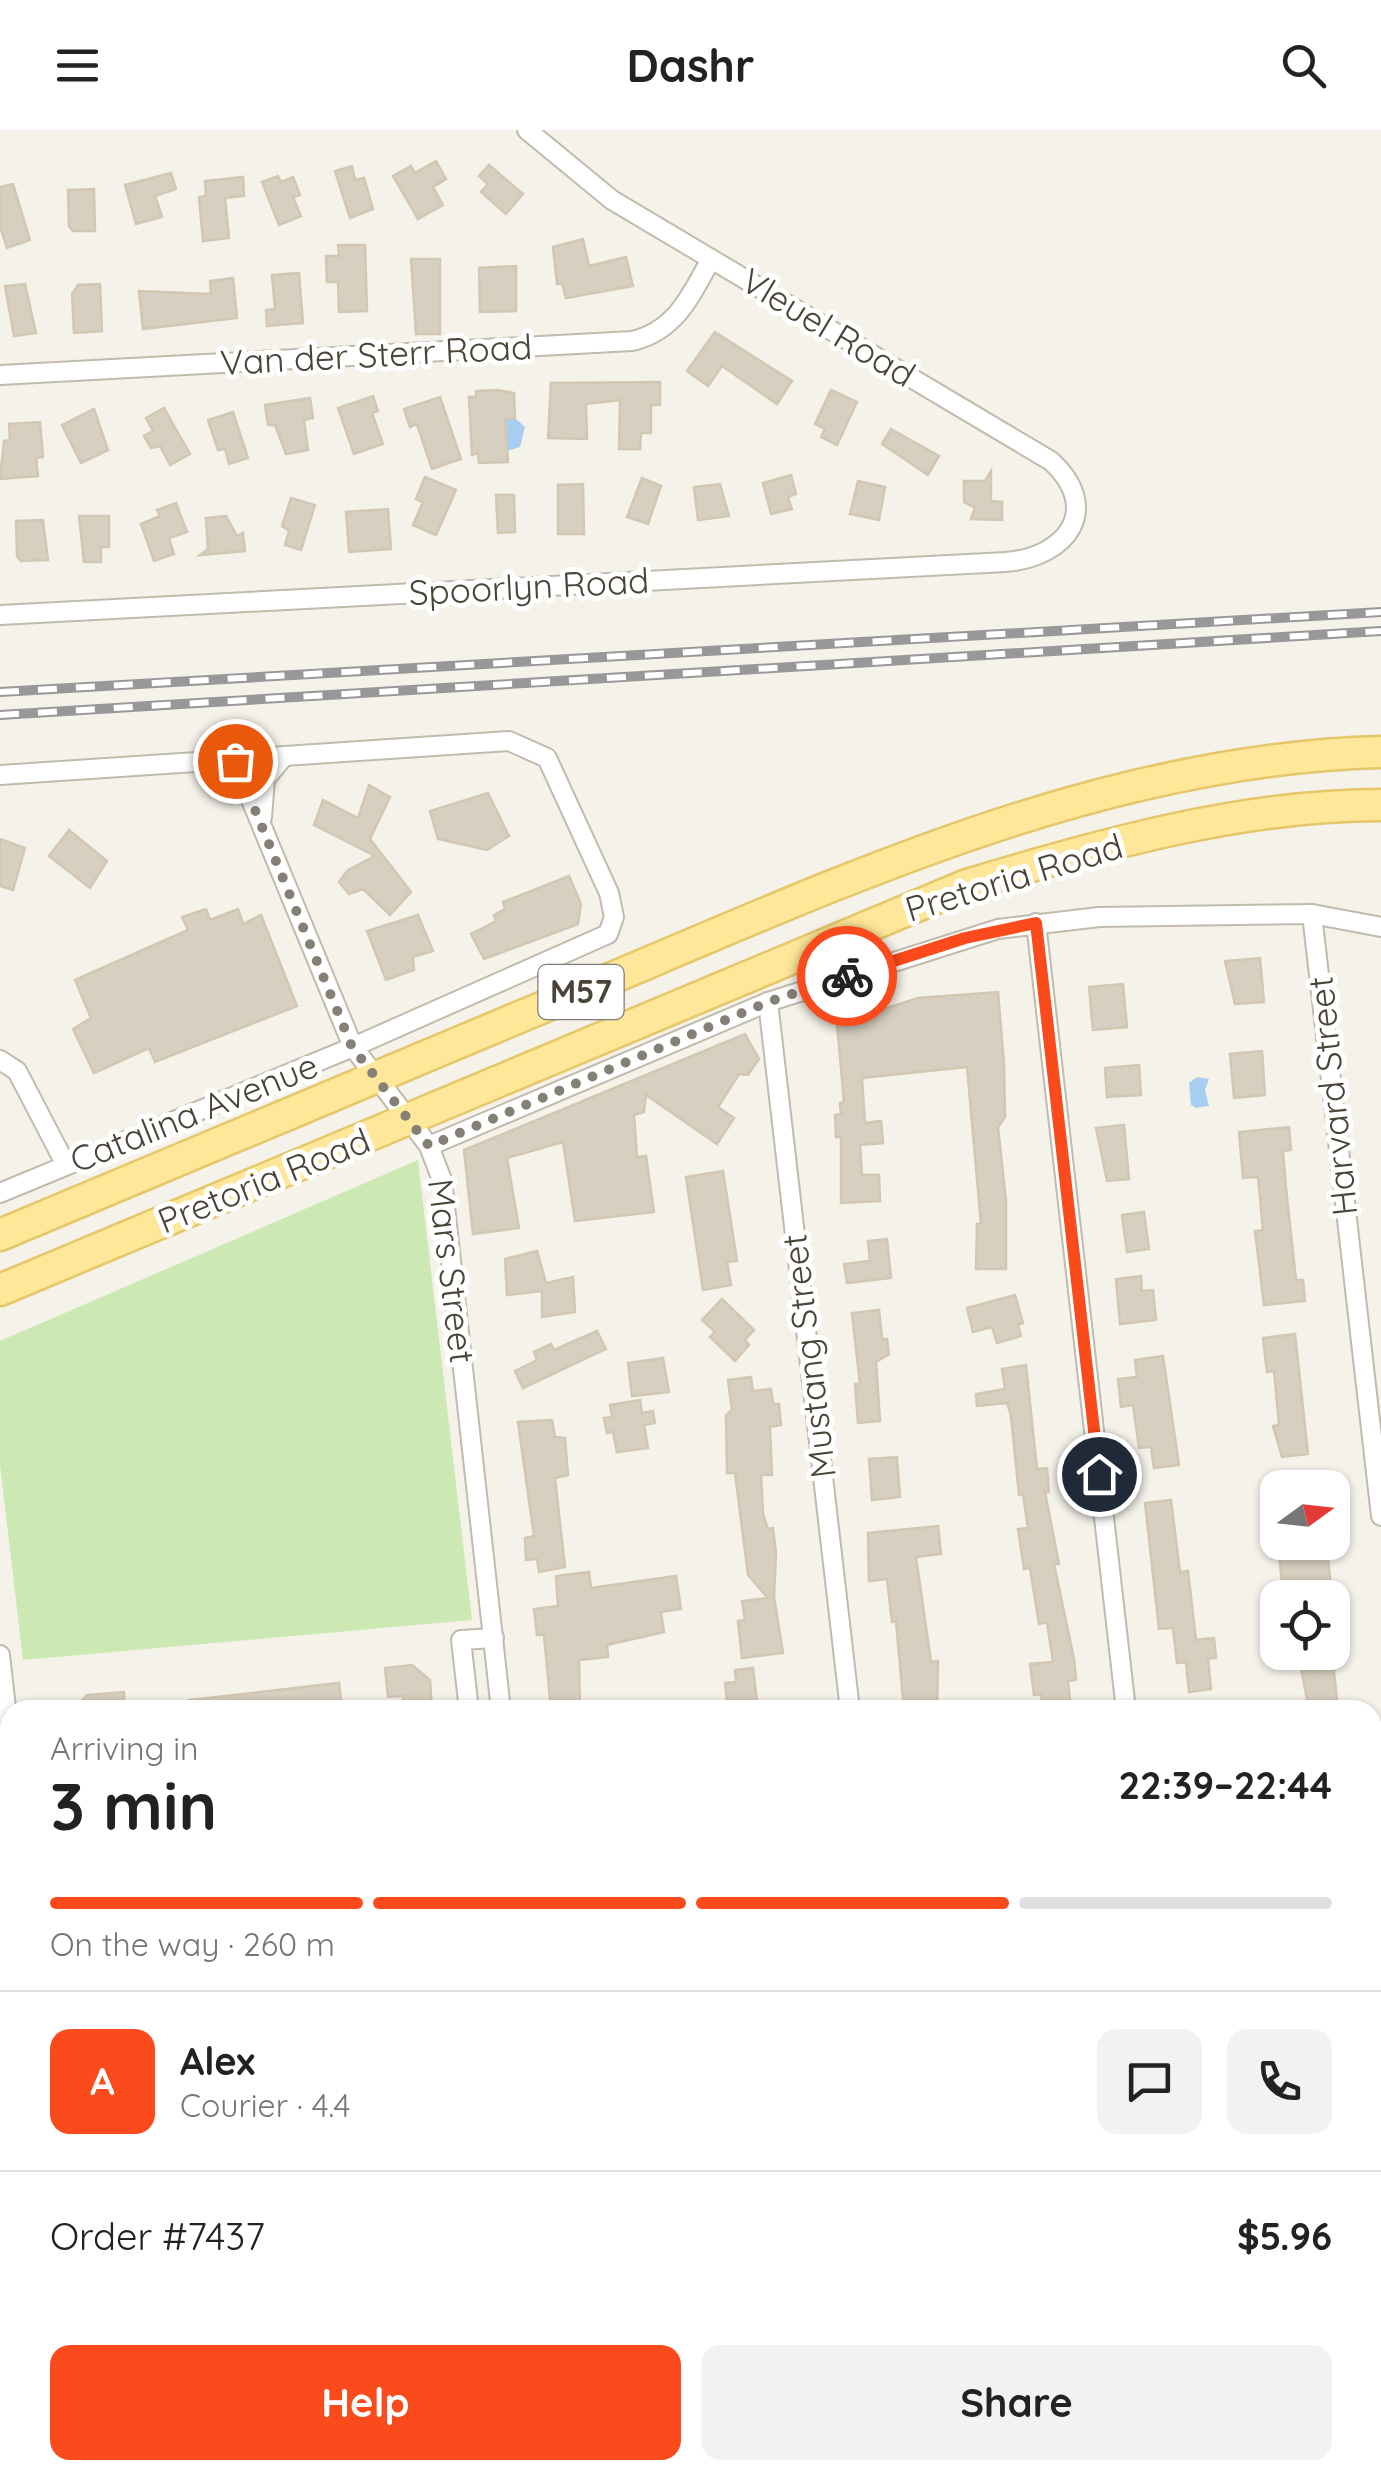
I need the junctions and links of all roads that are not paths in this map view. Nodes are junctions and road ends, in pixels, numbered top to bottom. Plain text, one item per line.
1 (526, 130) edge
2 (712, 259) junction
3 (0, 376) edge
4 (1055, 548) joint
5 (0, 615) edge
6 (1381, 752) edge
7 (282, 759) junction
8 (235, 761) junction
9 (0, 776) edge
10 (1381, 805) edge
11 (262, 828) junction
12 (1312, 914) junction
13 (1036, 923) junction
14 (1381, 927) edge
15 (768, 1002) junction
16 (352, 1047) junction
17 (0, 1060) edge
18 (377, 1078) junction
19 (411, 1120) junction
20 (429, 1146) junction
21 (66, 1166) junction
22 (0, 1193) edge
23 (0, 1235) edge
24 (0, 1290) edge
25 (1381, 1516) edge
26 (494, 1638) junction
27 (0, 1655) edge
28 (5, 1700) edge
29 (467, 1700) edge
30 (500, 1700) edge
31 (849, 1700) edge
32 (1125, 1700) edge

1 - 2 street, Vleuel Road
2 - 3 street, Van der Sterr Road
2 - 4 street, Vleuel Road
4 - 5 street, Spoorlyn Road
6 - 18 main road, Pretoria Road / M57
7 - 8 street
7 - 11 street
7 - 16 street, Catalina Avenue
8 - 9 street
8 - 11 street, Mars Street
10 - 19 main road, Pretoria Road / M57
11 - 16 street, Mars Street
12 - 13 street
12 - 14 street
12 - 25 street, Harvard Street
13 - 15 street
13 - 32 street
15 - 20 street
15 - 31 street, Mustang Street
16 - 18 street, Mars Street
16 - 21 street, Catalina Avenue
17 - 21 street
18 - 19 street, Mars Street
18 - 23 main road, Pretoria Road / M57
19 - 20 street, Mars Street
19 - 24 main road, Pretoria Road / M57
20 - 26 street, Mars Street
21 - 22 street, Catalina Avenue
26 - 29 street
26 - 30 street, Mars Street
27 - 28 street

